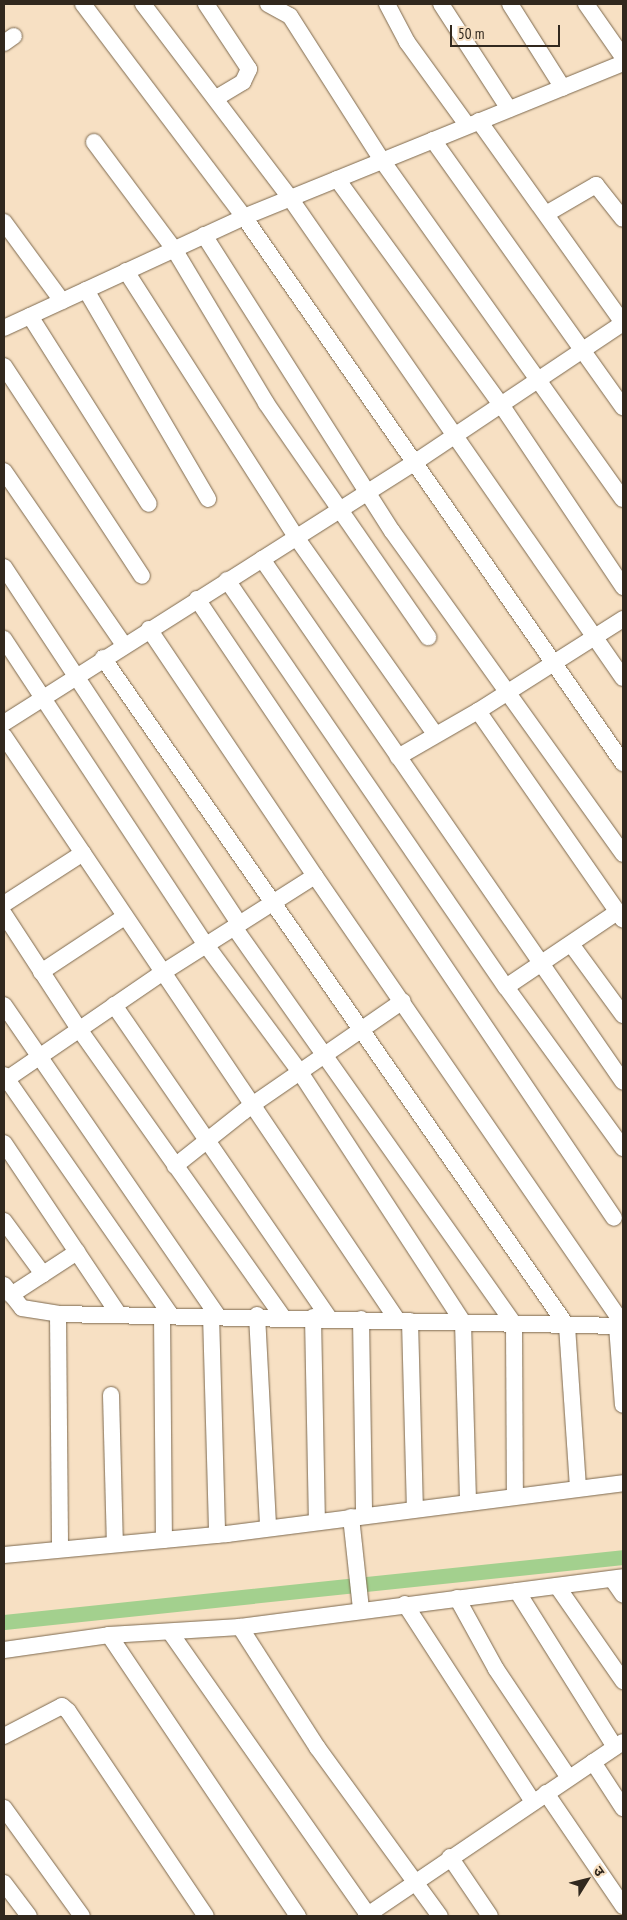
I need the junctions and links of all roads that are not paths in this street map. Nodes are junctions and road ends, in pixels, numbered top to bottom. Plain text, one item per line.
1 (83, 4) edge
2 (143, 4) edge
3 (206, 4) edge
4 (268, 4) edge
5 (387, 4) edge
6 (441, 4) edge
7 (510, 4) edge
8 (586, 4) edge
9 (623, 57) edge
10 (623, 63) edge
11 (562, 88) junction
12 (216, 98) junction
13 (508, 109) junction
14 (473, 123) junction
15 (433, 140) junction
16 (94, 142) dead end
17 (381, 159) junction
18 (337, 179) junction
19 (290, 198) junction
20 (618, 200) edge
21 (546, 214) junction
22 (244, 217) junction
23 (623, 218) edge
24 (4, 222) edge
25 (204, 235) junction
26 (174, 249) junction
27 (126, 271) junction
28 (86, 290) junction
29 (62, 301) junction
30 (30, 316) junction
31 (6, 323) edge
32 (623, 323) edge
33 (584, 350) junction
34 (4, 366) edge
35 (539, 380) junction
36 (502, 406) junction
37 (623, 407) edge
38 (454, 437) junction
39 (414, 463) junction
40 (4, 470) edge
41 (366, 493) junction
42 (208, 499) dead end
43 (623, 499) edge
44 (149, 504) dead end
45 (339, 511) junction
46 (296, 537) junction
47 (262, 559) junction
48 (4, 566) edge
49 (142, 576) dead end
50 (227, 580) junction
51 (623, 587) edge
52 (197, 598) junction
53 (623, 619) edge
54 (149, 629) junction
55 (596, 636) junction
56 (428, 637) dead end
57 (4, 638) edge
58 (124, 645) junction
59 (103, 658) junction
60 (554, 662) junction
61 (75, 676) junction
62 (623, 678) edge
63 (508, 692) junction
64 (44, 696) junction
65 (478, 711) junction
66 (4, 723) edge
67 (435, 734) junction
68 (4, 736) edge
69 (398, 756) junction
70 (623, 763) edge
71 (83, 853) junction
72 (623, 854) edge
73 (316, 876) junction
74 (272, 902) junction
75 (4, 904) edge
76 (4, 914) edge
77 (620, 916) edge
78 (123, 918) junction
79 (237, 925) junction
80 (571, 944) junction
81 (206, 945) junction
82 (543, 964) junction
83 (42, 972) junction
84 (162, 973) junction
85 (506, 987) junction
86 (403, 1001) junction
87 (4, 1005) edge
88 (114, 1005) junction
89 (623, 1015) edge
90 (79, 1029) junction
91 (363, 1031) junction
92 (327, 1055) junction
93 (38, 1057) junction
94 (300, 1072) junction
95 (5, 1078) edge
96 (623, 1082) edge
97 (252, 1105) junction
98 (207, 1140) junction
99 (4, 1143) edge
100 (623, 1148) edge
101 (175, 1166) junction
102 (614, 1218) dead end
103 (4, 1221) edge
104 (77, 1252) junction
105 (43, 1274) junction
106 (8, 1290) edge
107 (58, 1314) junction
108 (119, 1315) junction
109 (166, 1315) junction
110 (214, 1315) junction
111 (257, 1315) junction
112 (282, 1316) junction
113 (321, 1317) junction
114 (361, 1319) junction
115 (404, 1321) junction
116 (463, 1322) junction
117 (514, 1324) junction
118 (621, 1325) edge
119 (567, 1326) junction
120 (111, 1395) dead end
121 (623, 1405) edge
122 (623, 1483) edge
123 (578, 1488) junction
124 (515, 1496) junction
125 (468, 1502) junction
126 (415, 1509) junction
127 (357, 1517) junction
128 (317, 1522) junction
129 (268, 1528) junction
130 (217, 1535) junction
131 (164, 1540) junction
132 (115, 1544) junction
133 (60, 1549) junction
134 (4, 1555) edge
135 (618, 1578) edge
136 (557, 1586) junction
137 (517, 1591) junction
138 (623, 1595) edge
139 (457, 1598) junction
140 (406, 1604) junction
141 (361, 1609) junction
142 (240, 1626) junction
143 (170, 1632) junction
144 (110, 1635) junction
145 (4, 1650) edge
146 (623, 1681) edge
147 (4, 1736) edge
148 (619, 1745) edge
149 (593, 1762) junction
150 (569, 1778) junction
151 (546, 1793) junction
152 (533, 1802) junction
153 (4, 1808) edge
154 (623, 1808) edge
155 (450, 1857) junction
156 (415, 1880) junction
157 (4, 1883) edge
158 (623, 1906) edge
159 (29, 1916) edge
160 (82, 1916) edge
161 (206, 1916) edge
162 (298, 1916) edge
163 (368, 1916) edge
164 (440, 1916) edge
165 (490, 1916) edge

1 - 22 street
2 - 12 street
3 - 12 street
4 - 17 street
5 - 14 street
6 - 13 street
7 - 11 street
8 - 9 street
10 - 11 street
11 - 13 street
12 - 19 street
13 - 14 street
14 - 15 street
14 - 21 street
15 - 17 street
15 - 33 street
16 - 26 street
17 - 18 street
17 - 35 street
18 - 19 street
18 - 36 street
19 - 22 street
19 - 38 street
20 - 21 street
20 - 23 street
21 - 32 street
22 - 25 street
22 - 39 street
24 - 29 street
25 - 26 street
25 - 41 street
26 - 27 street
26 - 45 street
27 - 28 street
27 - 46 street
28 - 29 street
28 - 42 street
29 - 30 street
30 - 31 street
30 - 44 street
32 - 33 street
33 - 35 street
33 - 37 street
34 - 49 street
35 - 36 street
35 - 43 street
36 - 38 street
36 - 51 street
38 - 39 street
38 - 55 street
39 - 41 street
39 - 60 street
40 - 58 street
41 - 45 street
41 - 63 street
45 - 46 street
45 - 56 street
46 - 47 street
46 - 67 street
47 - 50 street
47 - 69 street
48 - 61 street
50 - 52 street
50 - 85 street
52 - 54 street
52 - 102 street
53 - 55 street
54 - 58 street
54 - 73 street
55 - 60 street
55 - 62 street
57 - 64 street
58 - 59 street
59 - 61 street
59 - 74 street
60 - 63 street
60 - 70 street
61 - 64 street
61 - 79 street
63 - 65 street
63 - 72 street
64 - 66 street
64 - 81 street
65 - 67 street
65 - 77 street
67 - 69 street
68 - 71 street
69 - 82 street
71 - 75 street
71 - 78 street
73 - 74 street
73 - 86 street
74 - 79 street
74 - 91 street
76 - 83 street
77 - 80 street
78 - 83 street
78 - 84 street
79 - 81 street
79 - 92 street
80 - 82 street
80 - 89 street
81 - 84 street
81 - 94 street
82 - 85 street
82 - 96 street
83 - 90 street
84 - 88 street
84 - 97 street
85 - 100 street
86 - 91 street
86 - 118 street
87 - 93 street
88 - 90 street
88 - 98 street
90 - 93 street
90 - 101 street
91 - 92 street
91 - 119 street
92 - 94 street
92 - 117 street
93 - 95 street
93 - 110 street
94 - 97 street
94 - 116 street
95 - 109 street
97 - 98 street
97 - 115 street
98 - 101 street
98 - 113 street
99 - 104 street
101 - 112 street
103 - 105 street
104 - 105 street
104 - 108 street
105 - 106 street
106 - 107 street
107 - 108 street
107 - 133 street
108 - 109 street
109 - 110 street
109 - 131 street
110 - 111 street
110 - 130 street
111 - 112 street
111 - 129 street
112 - 113 street
113 - 114 street
113 - 128 street
114 - 115 street
114 - 127 street
115 - 116 street
115 - 126 street
116 - 117 street
116 - 125 street
117 - 119 street
117 - 124 street
118 - 119 street
118 - 121 street
119 - 123 street
120 - 132 street
122 - 123 street
123 - 124 street
124 - 125 street
125 - 126 street
126 - 127 street
127 - 128 street
127 - 141 street
128 - 129 street
129 - 130 street
130 - 131 street
131 - 132 street
132 - 133 street
133 - 134 street
135 - 136 street
135 - 138 street
136 - 137 street
136 - 146 street
137 - 139 street
137 - 148 street
139 - 140 street
139 - 150 street
140 - 141 street
140 - 152 street
141 - 142 street
142 - 143 street
142 - 156 street
143 - 144 street
143 - 163 street
144 - 145 street
144 - 162 street
147 - 161 street
148 - 149 street
149 - 150 street
149 - 154 street
150 - 151 street
151 - 152 street
151 - 158 street
152 - 155 street
153 - 160 street
155 - 156 street
155 - 165 street
156 - 163 street
156 - 164 street
157 - 159 street

